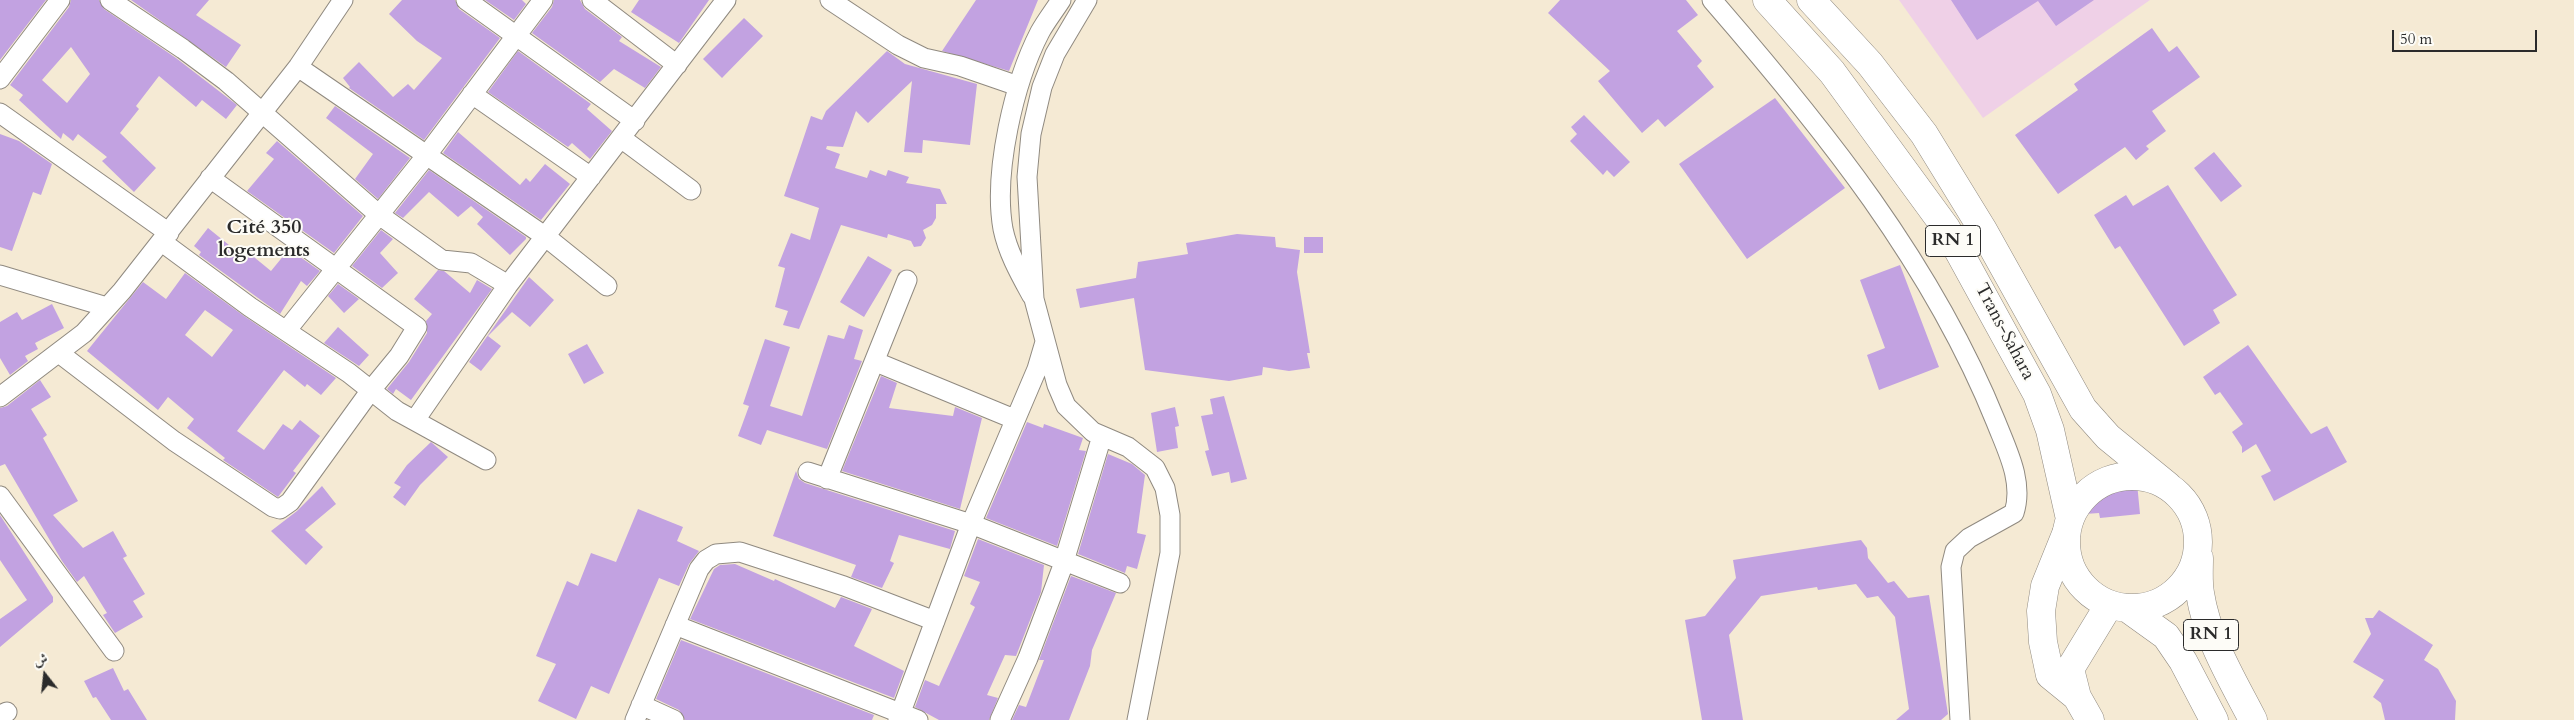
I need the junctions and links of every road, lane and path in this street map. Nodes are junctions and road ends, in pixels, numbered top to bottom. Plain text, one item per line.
1 (60, 0) edge
2 (110, 0) edge
3 (343, 0) edge
4 (466, 0) edge
5 (543, 0) edge
6 (592, 0) edge
7 (726, 0) edge
8 (830, 0) edge
9 (1061, 0) edge
10 (1087, 0) edge
11 (1712, 0) edge
12 (1767, 0) edge
13 (1810, 0) edge
14 (851, 6) edge
15 (516, 36) junction
16 (676, 65) junction
17 (298, 67) junction
18 (0, 79) edge
19 (1018, 86) junction
20 (472, 94) junction
21 (261, 112) junction
22 (0, 113) edge
23 (635, 121) junction
24 (621, 138) junction
25 (426, 156) junction
26 (591, 177) junction
27 (210, 178) junction
28 (691, 190) dead end
29 (378, 214) junction
30 (546, 237) junction
31 (165, 238) junction
32 (335, 268) junction
33 (0, 275) edge
34 (908, 280) dead end
35 (508, 285) junction
36 (607, 286) dead end
37 (1034, 299) junction
38 (107, 307) junction
39 (286, 331) junction
40 (1045, 342) junction
41 (59, 352) junction
42 (876, 362) junction
43 (370, 390) junction
44 (0, 397) edge
45 (1014, 419) junction
46 (415, 420) junction
47 (1102, 436) junction
48 (486, 460) dead end
49 (808, 472) dead end
50 (827, 479) junction
51 (2168, 486) junction
52 (0, 496) edge
53 (971, 524) junction
54 (2068, 527) junction
55 (2199, 542) junction
56 (1065, 560) junction
57 (1120, 583) dead end
58 (2118, 606) junction
59 (935, 621) junction
60 (675, 625) junction
61 (114, 651) dead end
62 (2084, 709) edge
63 (638, 713) edge
64 (899, 716) edge
65 (674, 720) edge
66 (918, 720) edge
67 (1000, 720) edge
68 (1137, 720) edge
69 (1960, 720) edge
70 (2214, 720) edge
71 (2253, 720) edge

1 - 18 street
2 - 21 street
3 - 17 street
4 - 15 street
5 - 15 street
6 - 16 street
7 - 16 street
8 - 14 street
9 - 19 street
10 - 37 street
11 - 69 street
12 - 54 main road, Trans-Sahara / RN 1
13 - 51 main road, Trans-Sahara / RN 1
14 - 19 street
15 - 20 street
15 - 23 street
16 - 23 street
17 - 21 street
17 - 25 street
19 - 37 street
20 - 25 street
20 - 26 street
21 - 27 street
21 - 29 street
22 - 31 street
23 - 24 street
24 - 26 street
24 - 28 street
25 - 29 street
25 - 30 street
26 - 30 street
27 - 31 street
27 - 32 street
29 - 32 street
29 - 35 street
30 - 35 street
30 - 36 street
31 - 38 street
31 - 39 street
32 - 39 street
32 - 43 street
33 - 38 street
34 - 42 street
35 - 46 street
37 - 40 street
38 - 41 street
39 - 43 street
40 - 45 street
40 - 47 street
41 - 43 street
41 - 44 street
42 - 45 street
42 - 50 street
43 - 46 street
45 - 53 street
46 - 48 street
47 - 56 street
47 - 68 street
49 - 50 street
50 - 53 street
51 - 54 main road
51 - 55 main road
52 - 61 street
53 - 56 street
53 - 59 street
54 - 58 main road
54 - 62 main road
55 - 58 main road
55 - 71 main road, RN 1
56 - 57 street
56 - 67 street
58 - 62 main road
58 - 70 main road, RN 1
59 - 60 street
59 - 64 street
60 - 63 street
60 - 64 street
63 - 65 street
64 - 66 street

